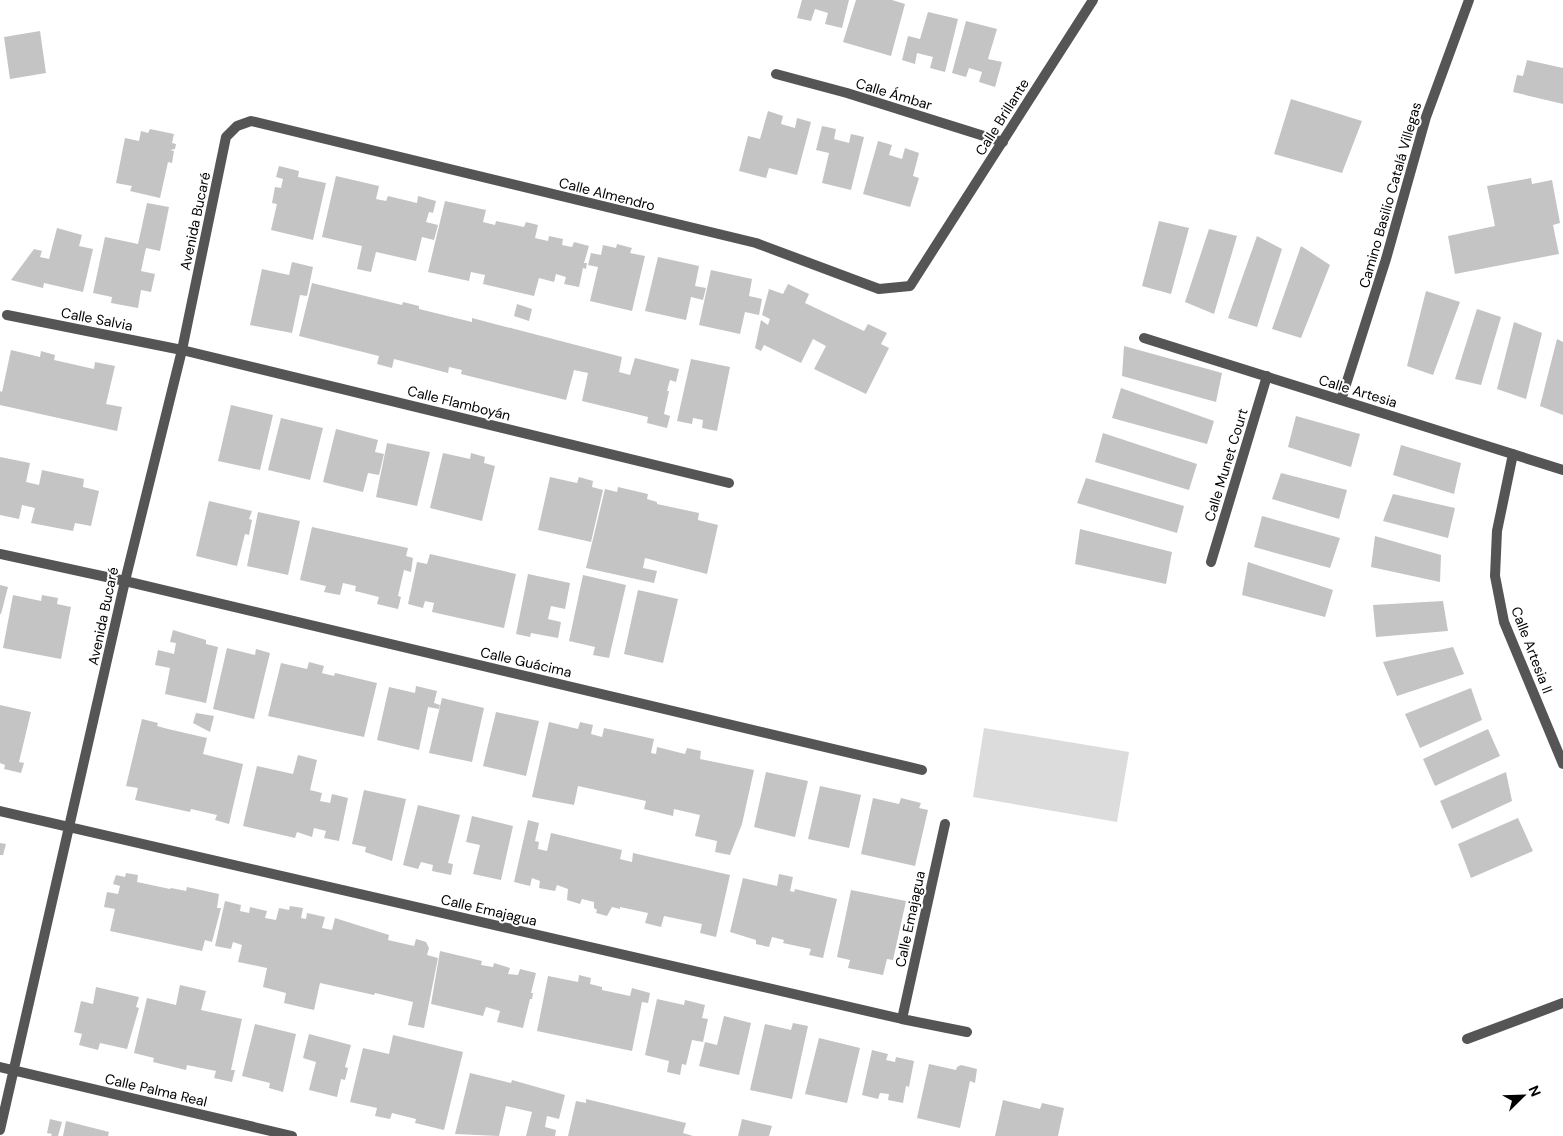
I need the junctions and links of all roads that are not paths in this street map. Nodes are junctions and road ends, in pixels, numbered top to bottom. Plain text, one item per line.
1 (1093, 0) edge
2 (1469, 0) edge
3 (776, 74) dead end
4 (251, 121) joint
5 (1003, 142) junction
6 (934, 249) joint
7 (7, 315) dead end
8 (1144, 338) dead end
9 (182, 350) junction
10 (1267, 376) junction
11 (1340, 400) junction
12 (1513, 454) junction
13 (1563, 470) edge
14 (729, 483) dead end
15 (0, 554) edge
16 (1211, 562) dead end
17 (125, 581) junction
18 (1563, 764) edge
19 (922, 770) dead end
20 (0, 811) edge
21 (945, 824) dead end
22 (70, 828) junction
23 (1563, 1002) edge
24 (902, 1019) junction
25 (967, 1032) dead end
26 (1467, 1039) dead end
27 (0, 1067) edge
28 (14, 1070) junction
29 (0, 1130) edge
30 (292, 1136) edge

1 - 5 street, Calle Brillante
2 - 11 street, Camino Basilio Catalá Villegas
3 - 5 street, Calle Ámbar
4 - 6 street, Calle Almendro
4 - 9 street, Avenida Bucaré
5 - 6 street, Calle Brillante
7 - 9 street, Calle Salvia
8 - 10 street, Calle Artesia
9 - 14 street, Calle Flamboyán
9 - 17 street, Avenida Bucaré
10 - 11 street, Calle Artesia
10 - 16 street, Calle Munet Court
11 - 12 street, Calle Artesia
12 - 13 street, Calle Artesia
12 - 18 street, Calle Artesia II
15 - 17 street, Calle Guácima
17 - 19 street, Calle Guácima
17 - 22 street, Avenida Bucaré
20 - 22 street, Calle Emajagua
21 - 24 street, Calle Emajagua
22 - 24 street, Calle Emajagua
22 - 28 street, Avenida Bucaré
23 - 26 street
24 - 25 street, Calle Emajagua
27 - 28 street, Calle Palma Real
28 - 29 street, Avenida Bucaré
28 - 30 street, Calle Palma Real

